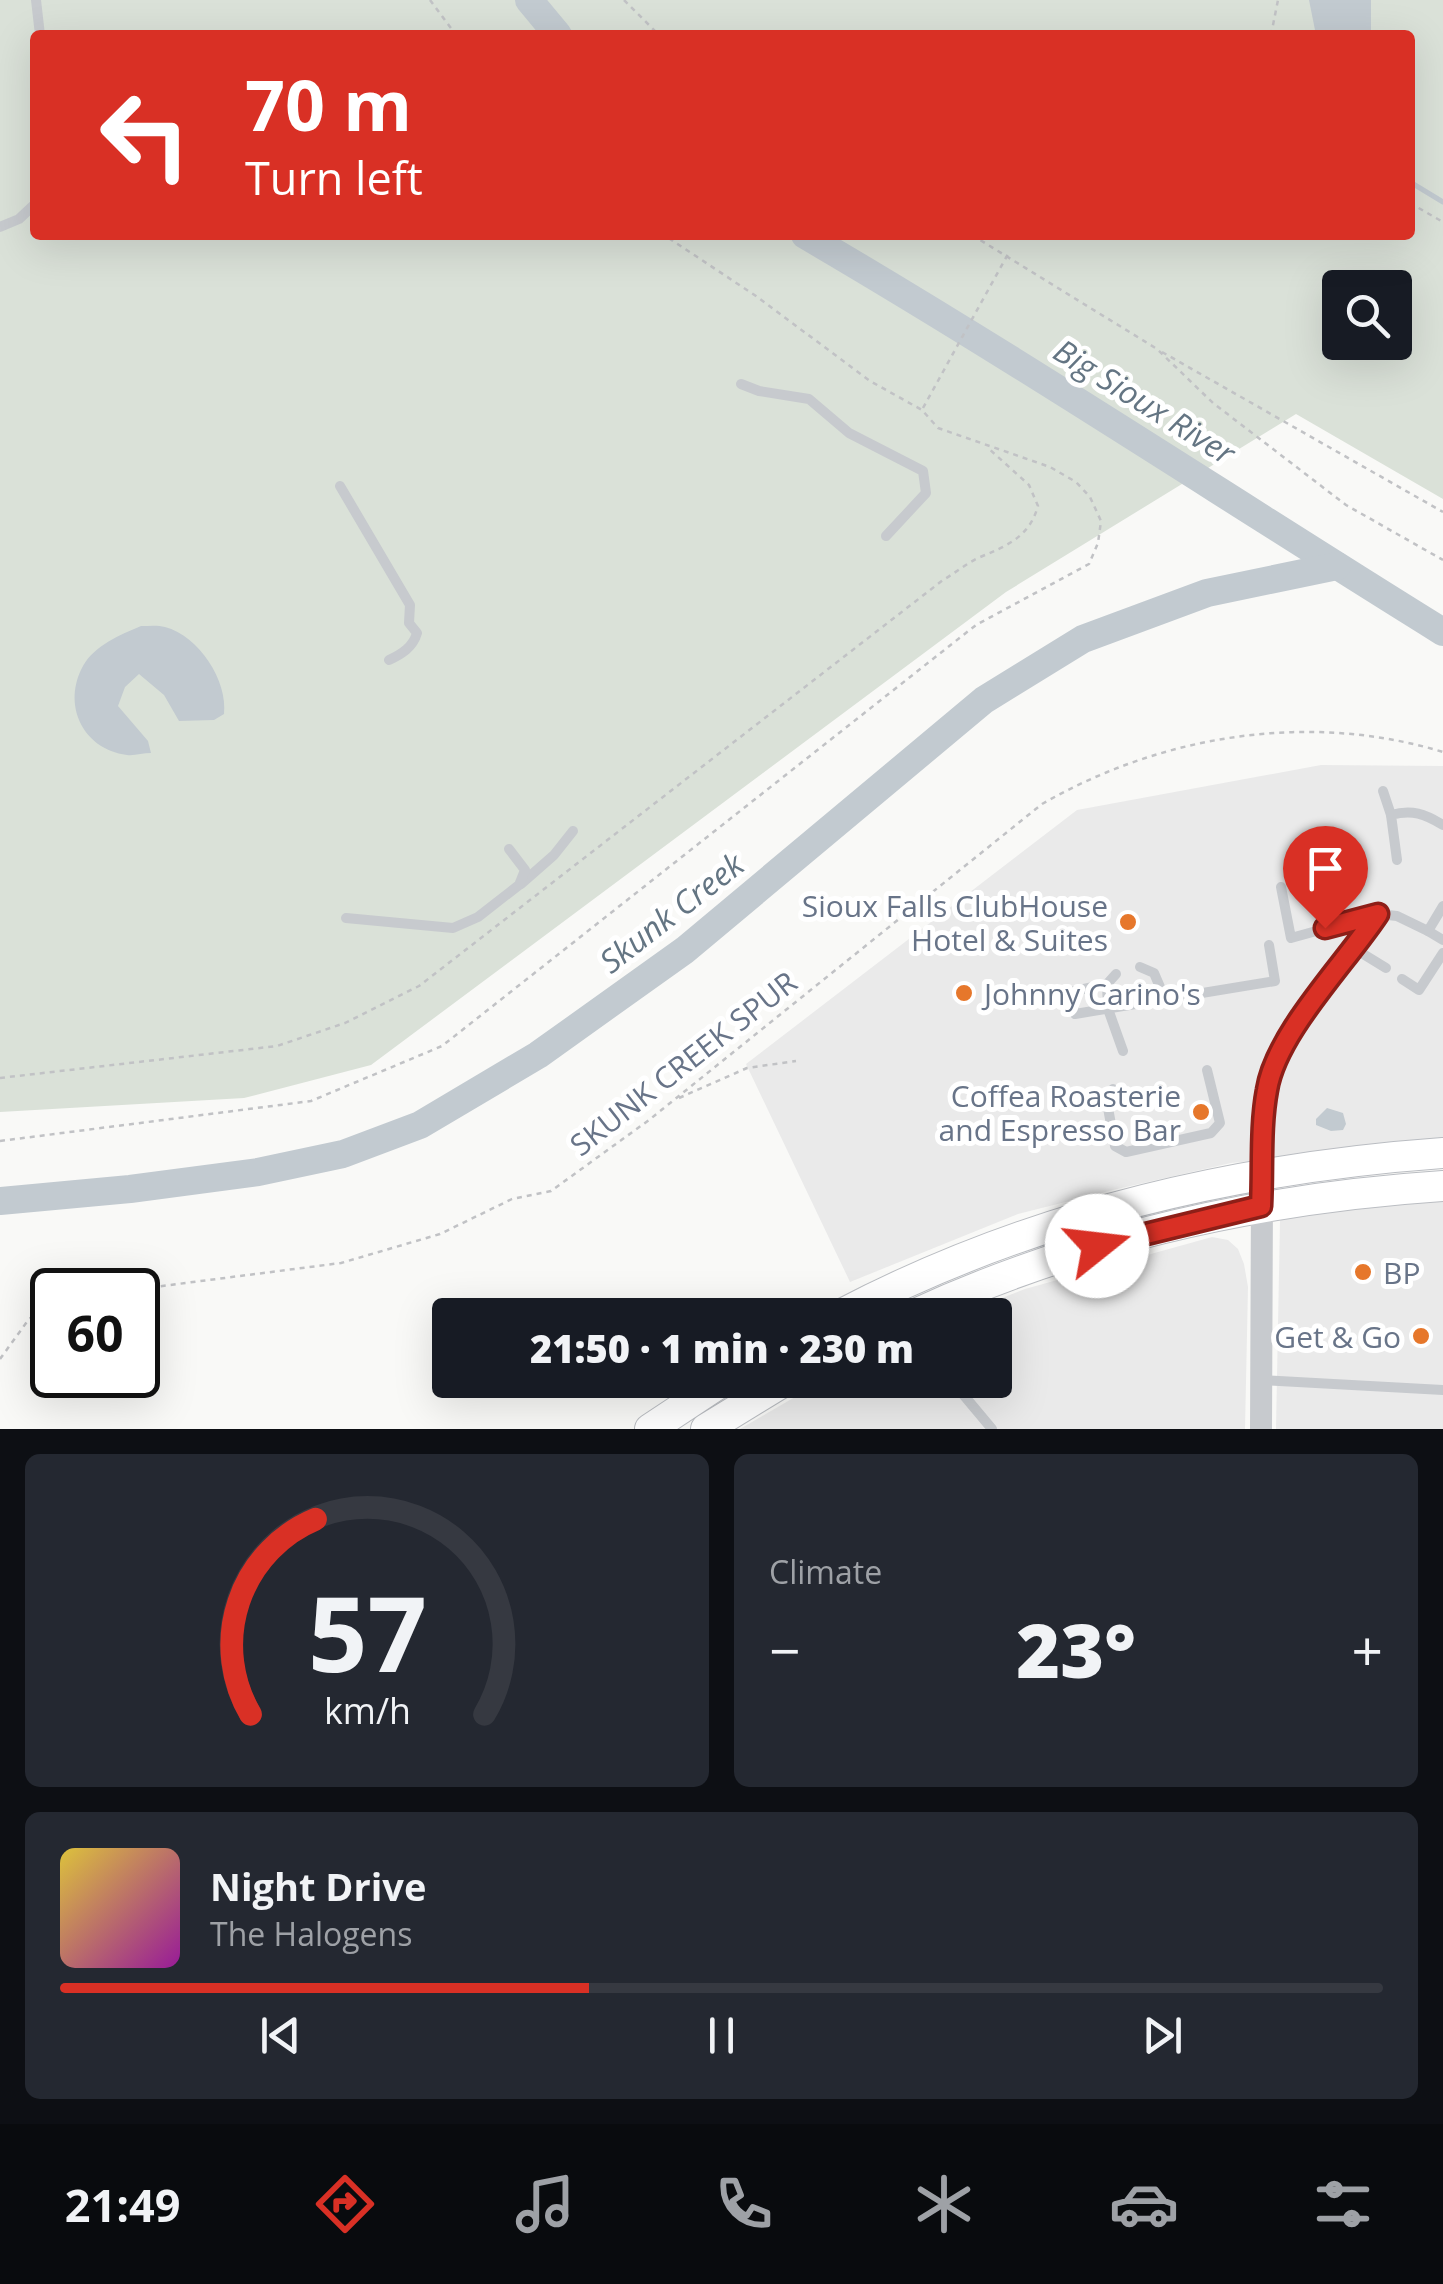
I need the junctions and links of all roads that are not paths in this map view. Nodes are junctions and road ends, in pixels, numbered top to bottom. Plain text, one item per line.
1 (36, 0) edge
2 (39, 30) edge
3 (30, 208) edge
4 (0, 226) edge
5 (741, 384) dead end
6 (340, 486) dead end
7 (886, 536) dead end
8 (389, 660) dead end
9 (1383, 791) dead end
10 (1391, 816) junction
11 (1443, 825) edge
12 (573, 832) dead end
13 (509, 849) dead end
14 (1397, 860) dead end
15 (518, 886) junction
16 (1280, 888) dead end
17 (1443, 906) edge
18 (1378, 914) junction
19 (346, 918) dead end
20 (1428, 930) junction
21 (1443, 940) edge
22 (1268, 945) dead end
23 (1355, 949) junction
24 (1443, 953) edge
25 (1140, 967) dead end
26 (1386, 968) dead end
27 (1116, 974) dead end
28 (1402, 979) dead end
29 (1107, 984) junction
30 (1166, 1000) junction
31 (1108, 1009) junction
32 (1123, 1051) dead end
33 (1207, 1070) dead end
34 (1113, 1089) dead end
35 (1443, 1153) edge
36 (1262, 1176) junction
37 (1443, 1186) edge
38 (1261, 1206) junction
39 (875, 1298) edge
40 (956, 1298) edge
41 (1261, 1380) junction
42 (1443, 1390) edge
43 (697, 1398) edge
44 (757, 1398) edge
45 (966, 1398) edge
46 (650, 1429) edge
47 (706, 1429) edge
48 (992, 1429) edge
49 (1261, 1429) edge

1 - 2 lane
3 - 4 lane
5 - 7 lane
6 - 8 lane
9 - 10 lane
10 - 11 lane
10 - 14 lane
12 - 15 lane
13 - 15 lane
15 - 19 lane
16 - 18 lane
17 - 20 lane
18 - 20 lane
18 - 23 lane
20 - 21 lane
22 - 30 lane
23 - 26 lane
23 - 36 lane
24 - 28 lane
25 - 30 lane
27 - 29 lane
29 - 31 lane
29 - 31 lane
30 - 31 lane
31 - 32 lane
33 - 34 lane
35 - 36 main road
36 - 38 street
36 - 39 main road
37 - 38 main road
38 - 40 main road
38 - 41 street
41 - 42 lane
41 - 49 street
43 - 46 main road
44 - 47 main road
45 - 48 lane

